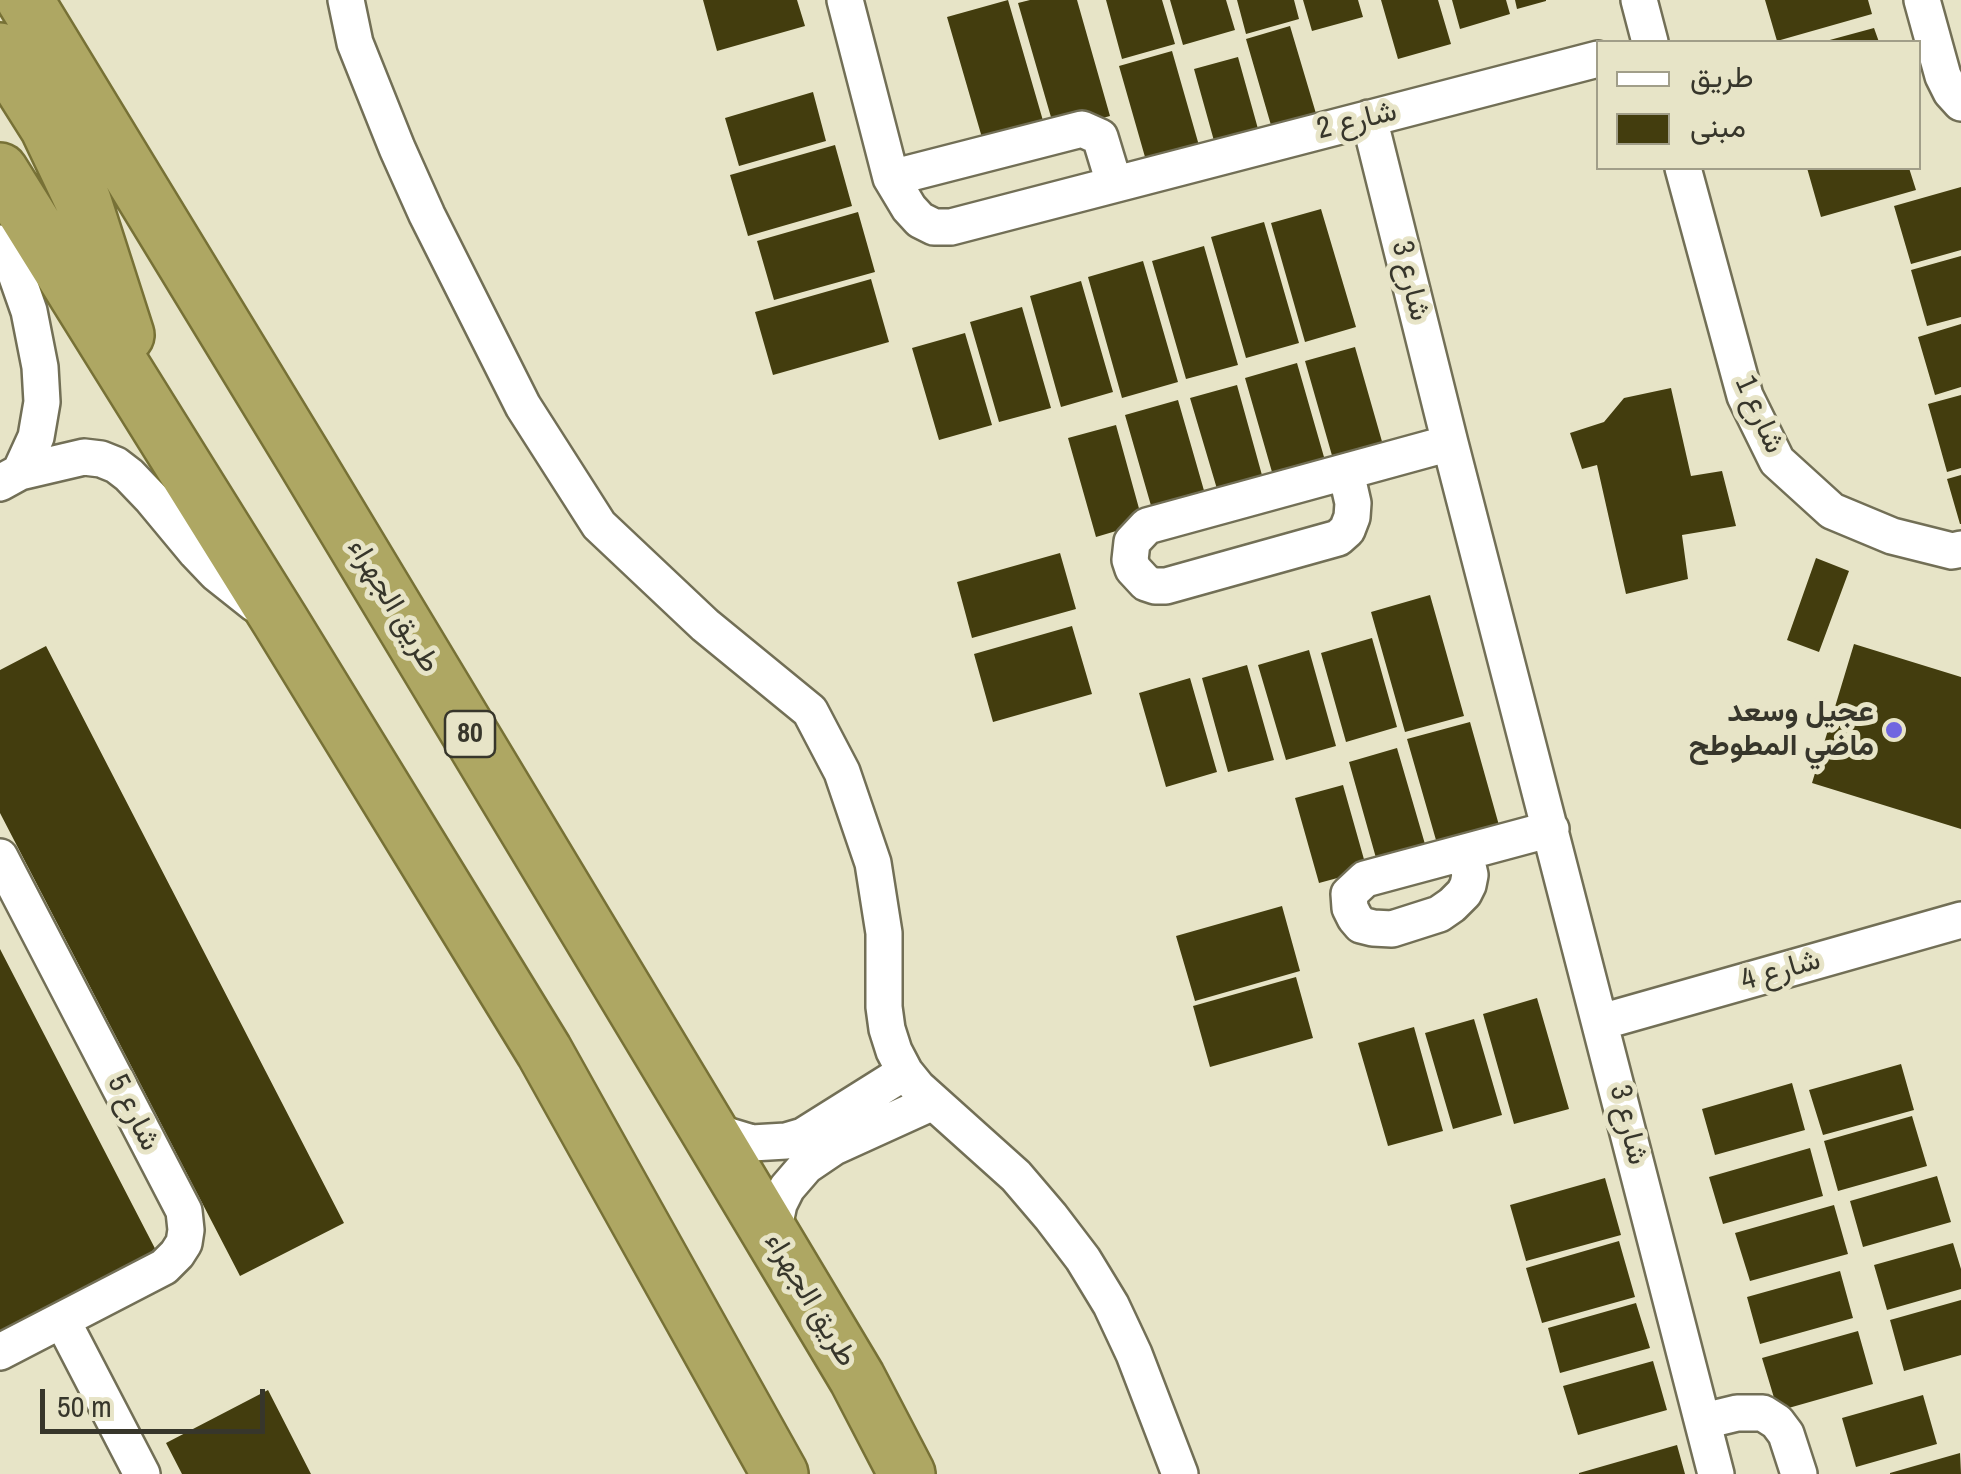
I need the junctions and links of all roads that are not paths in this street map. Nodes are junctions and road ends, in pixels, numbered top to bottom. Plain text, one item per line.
1 (24, 0) edge
2 (70, 0) edge
3 (346, 0) edge
4 (845, 0) edge
5 (1639, 0) edge
6 (1922, 0) edge
7 (1649, 40) edge
8 (0, 52) edge
9 (1596, 60) edge
10 (1961, 103) edge
11 (1369, 118) junction
12 (0, 170) edge
13 (1684, 170) edge
14 (892, 178) junction
15 (1114, 183) junction
16 (0, 243) edge
17 (152, 416) junction
18 (1450, 444) junction
19 (304, 458) junction
20 (1346, 472) junction
21 (10, 477) edge
22 (1961, 549) edge
23 (281, 622) junction
24 (1551, 829) junction
25 (1465, 853) dead end
26 (0, 858) edge
27 (1961, 920) edge
28 (1601, 1022) junction
29 (905, 1072) junction
30 (933, 1102) junction
31 (705, 1124) junction
32 (775, 1242) junction
33 (692, 1317) junction
34 (62, 1320) junction
35 (0, 1352) edge
36 (1704, 1421) junction
37 (142, 1474) edge
38 (755, 1474) edge
39 (780, 1474) edge
40 (907, 1474) edge
41 (1180, 1474) edge
42 (1716, 1474) edge
43 (1800, 1474) edge

1 - 19 highway, طريق الجهراء / 80
2 - 19 highway
3 - 29 street
4 - 14 street, شارع 2
5 - 7 street
6 - 10 street
8 - 17 highway
9 - 11 street, شارع 2
11 - 15 street, شارع 2
11 - 18 street, شارع 3
12 - 17 highway
13 - 22 street, شارع 1
14 - 15 street, شارع 2
14 - 15 street
16 - 21 street
17 - 23 highway
18 - 20 street
18 - 24 street, شارع 3
19 - 31 highway, طريق الجهراء / 80
20 - 20 street
21 - 23 street
23 - 33 highway
24 - 25 street
24 - 28 street, شارع 3
26 - 34 street, شارع 5
27 - 28 street, شارع 4
28 - 36 street, شارع 3
29 - 30 street
29 - 31 street
30 - 32 street
30 - 41 street
31 - 32 highway, طريق الجهراء / 80
32 - 40 highway, طريق الجهراء / 80
33 - 38 highway
33 - 39 highway
34 - 35 street, شارع 5
34 - 37 street
36 - 42 street, شارع 3
36 - 43 street

